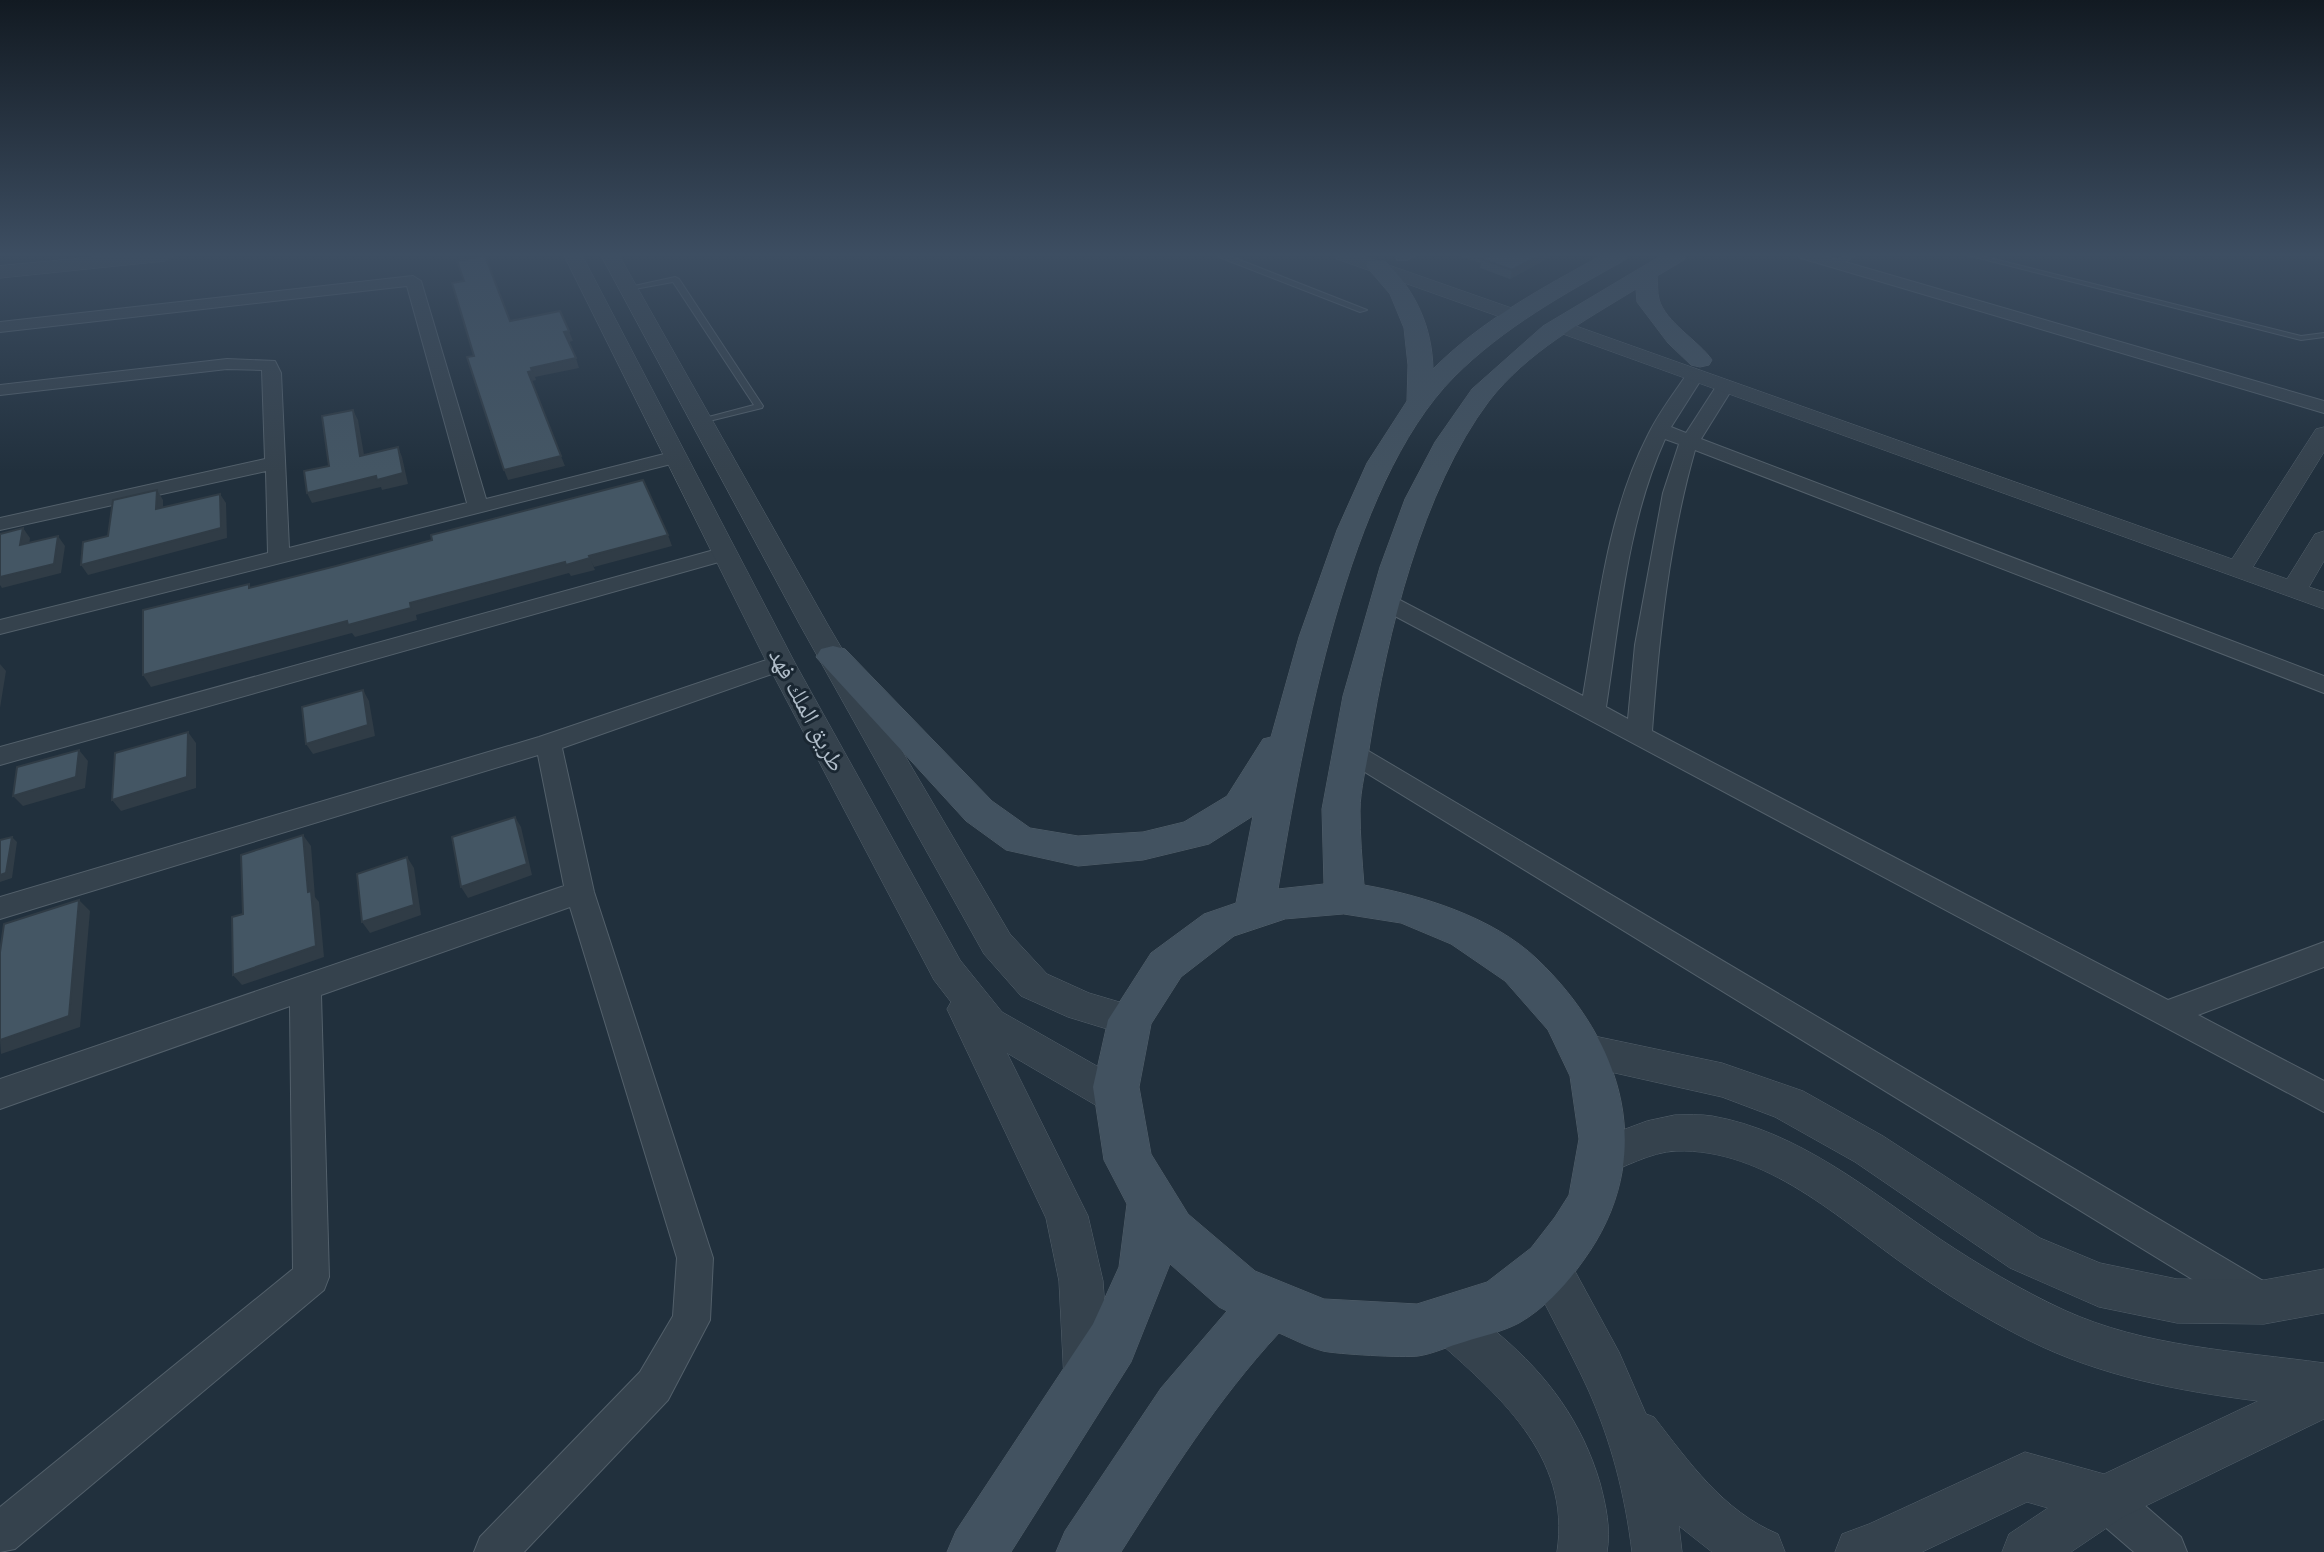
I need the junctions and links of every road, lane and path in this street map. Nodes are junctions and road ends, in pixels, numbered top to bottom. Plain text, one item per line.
1 (426, 327) edge
2 (610, 327) edge
3 (651, 327) edge
4 (707, 327) edge
5 (1413, 327) edge
6 (1498, 327) edge
7 (1559, 327) edge
8 (1585, 327) edge
9 (1668, 327) edge
10 (2066, 327) edge
11 (2259, 327) edge
12 (2324, 335) edge
13 (1698, 368) junction
14 (1725, 386) junction
15 (0, 390) edge
16 (1420, 402) junction
17 (2324, 407) edge
18 (701, 420) junction
19 (1660, 430) junction
20 (2324, 434) edge
21 (1690, 442) junction
22 (676, 457) junction
23 (276, 463) junction
24 (478, 507) junction
25 (0, 524) edge
26 (2324, 539) edge
27 (725, 553) junction
28 (279, 557) junction
29 (2243, 562) junction
30 (2307, 582) edge
31 (2324, 601) edge
32 (1386, 602) junction
33 (0, 627) edge
34 (833, 657) junction
35 (781, 663) junction
36 (2324, 685) edge
37 (1593, 712) junction
38 (1291, 723) junction
39 (1639, 736) junction
40 (548, 743) junction
41 (1351, 752) junction
42 (0, 756) edge
43 (580, 892) junction
44 (1344, 898) junction
45 (0, 908) edge
46 (1254, 913) junction
47 (2324, 954) edge
48 (947, 970) junction
49 (305, 988) junction
50 (2166, 1014) junction
51 (1130, 1020) junction
52 (1580, 1050) junction
53 (0, 1094) edge
54 (2324, 1097) edge
55 (1118, 1098) junction
56 (1600, 1157) junction
57 (1152, 1202) junction
58 (1549, 1266) junction
59 (2324, 1291) edge
60 (2264, 1302) junction
61 (1271, 1303) junction
62 (1448, 1320) junction
63 (1087, 1382) junction
64 (2324, 1386) edge
65 (2324, 1394) edge
66 (1627, 1421) junction
67 (2105, 1499) junction
68 (0, 1534) edge
69 (495, 1552) edge
70 (977, 1552) edge
71 (1086, 1552) edge
72 (1582, 1552) edge
73 (1657, 1552) edge
74 (1760, 1552) edge
75 (1860, 1552) edge
76 (2027, 1552) edge
77 (2166, 1552) edge

1 - 24 street
2 - 22 street, طريق الملك فهد
3 - 18 street, طريق الملك فهد
4 - 18 lane
5 - 16 main road
6 - 16 main road
7 - 32 main road
8 - 13 street
9 - 13 main road
10 - 17 street
11 - 12 lane
13 - 14 street
13 - 19 street
13 - 29 street
14 - 21 street
14 - 29 street
15 - 23 street
16 - 38 main road
18 - 34 street, طريق الملك فهد
19 - 21 street
19 - 37 street
20 - 29 street
21 - 36 street
21 - 39 street
22 - 24 street
22 - 27 street, طريق الملك فهد
23 - 25 street
23 - 28 street
24 - 28 street
26 - 30 street
27 - 35 street, طريق الملك فهد
27 - 42 street
28 - 33 street
29 - 30 street
30 - 31 street
32 - 37 street
32 - 41 main road
34 - 38 main road
34 - 51 street, طريق الملك فهد
35 - 40 street
35 - 48 street, طريق الملك فهد
37 - 39 street
38 - 46 main road
39 - 50 street
40 - 43 street
40 - 45 street
41 - 44 main road
41 - 60 street
43 - 49 street
43 - 69 street
44 - 46 main road
44 - 52 main road
46 - 51 main road
47 - 50 street
48 - 55 street, طريق الملك فهد
48 - 63 street
49 - 53 street
49 - 68 street
50 - 54 street
51 - 55 main road
52 - 56 main road
52 - 60 street
55 - 57 main road
56 - 58 main road
56 - 64 street
57 - 61 main road
57 - 63 main road
58 - 62 main road
58 - 66 street
59 - 60 street
61 - 62 main road
61 - 71 main road
62 - 72 street
63 - 70 main road
65 - 67 street
66 - 73 street
66 - 74 street
67 - 75 street
67 - 76 street
67 - 77 street

